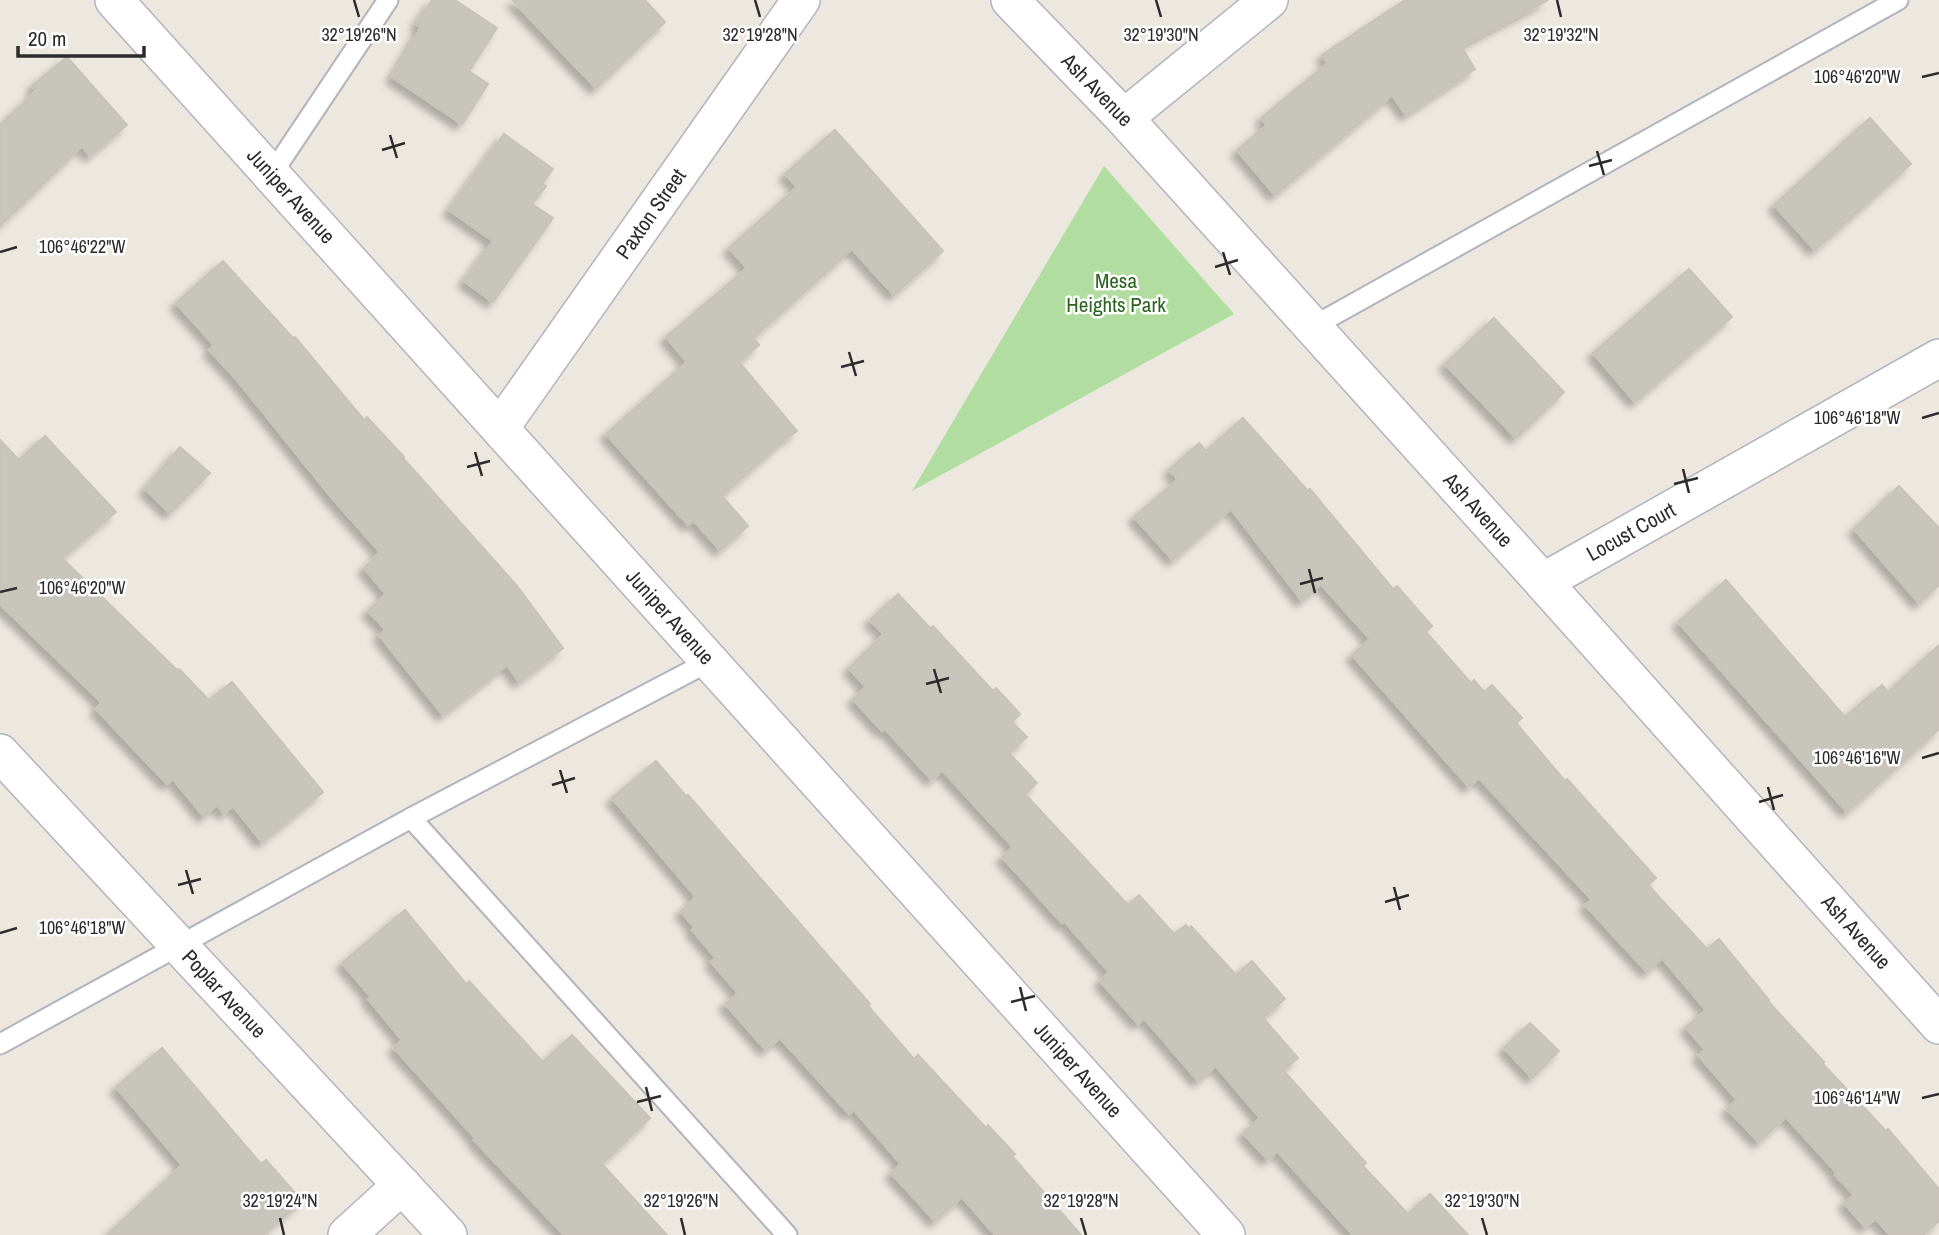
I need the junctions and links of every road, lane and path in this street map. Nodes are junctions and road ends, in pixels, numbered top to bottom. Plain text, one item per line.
1 (114, 0) edge
2 (388, 0) edge
3 (801, 0) edge
4 (1010, 0) edge
5 (1269, 0) edge
6 (1898, 0) edge
7 (1124, 118) junction
8 (271, 175) junction
9 (1312, 327) junction
10 (1939, 358) edge
11 (500, 428) junction
12 (1543, 582) junction
13 (710, 661) junction
14 (0, 752) edge
15 (411, 818) junction
16 (178, 945) junction
17 (1939, 1025) edge
18 (0, 1044) edge
19 (402, 1185) junction
20 (347, 1235) edge
21 (448, 1235) edge
22 (787, 1235) edge
23 (1226, 1235) edge

1 - 8 street, Juniper Avenue
2 - 8 lane
3 - 11 street, Paxton Street
4 - 7 street, Ash Avenue
5 - 7 street
6 - 9 lane
7 - 9 street, Ash Avenue
8 - 11 street, Juniper Avenue
9 - 12 street, Ash Avenue
10 - 12 street, Locust Court
11 - 13 street, Juniper Avenue
12 - 17 street, Ash Avenue
13 - 15 lane
13 - 23 street, Juniper Avenue
14 - 16 street, Poplar Avenue
15 - 16 lane
15 - 22 lane
16 - 18 lane
16 - 19 street, Poplar Avenue
19 - 20 street
19 - 21 street, Poplar Avenue

